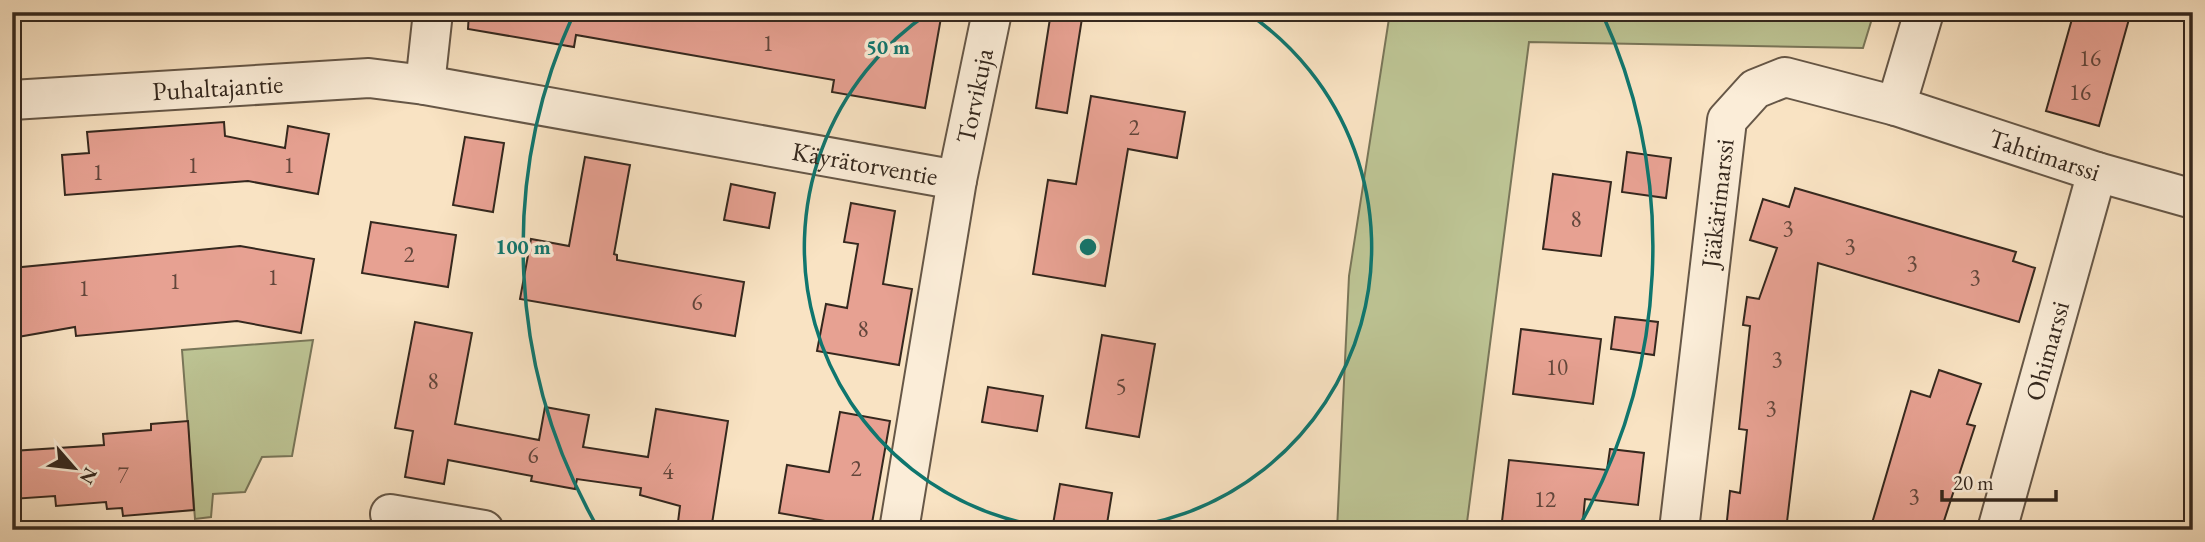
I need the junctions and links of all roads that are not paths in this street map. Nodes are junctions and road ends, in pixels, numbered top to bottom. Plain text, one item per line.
1 (433, 12) edge
2 (992, 12) edge
3 (1924, 12) edge
4 (425, 85) junction
5 (12, 100) edge
6 (1896, 106) junction
7 (2097, 172) junction
8 (957, 180) junction
9 (2193, 199) edge
10 (390, 514) dead end
11 (484, 530) edge
12 (899, 530) edge
13 (1679, 530) edge
14 (1997, 530) edge

1 - 4 street
2 - 8 street, Torvikuja
3 - 6 street
4 - 5 street, Puhaltajantie
4 - 8 street, Käyrätorventie
6 - 7 street, Tahtimarssi
6 - 13 street, Jääkärimarssi
7 - 9 street, Tahtimarssi
7 - 14 street, Ohimarssi
8 - 12 street, Käyrätorventie
10 - 11 street

